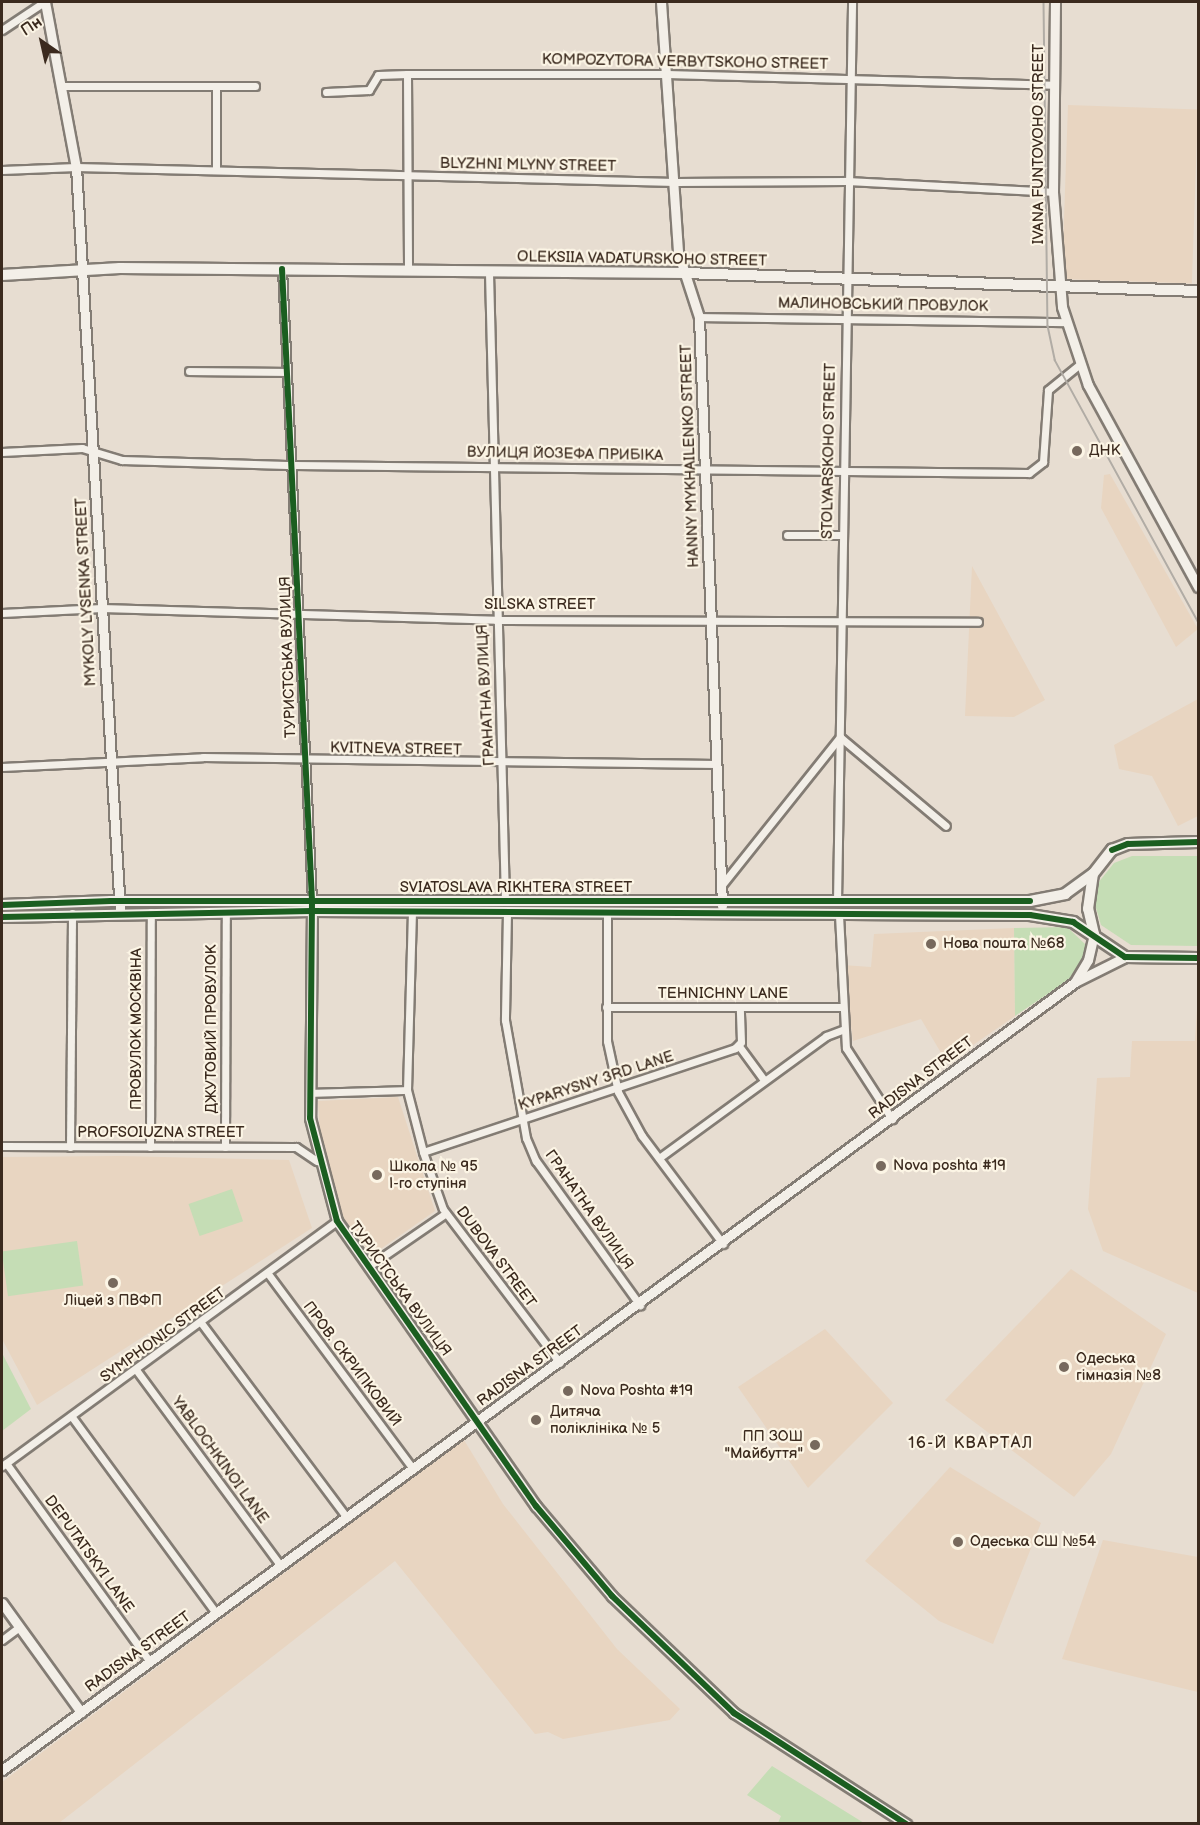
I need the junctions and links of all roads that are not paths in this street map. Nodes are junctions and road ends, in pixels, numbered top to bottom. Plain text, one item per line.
1 (45, 2) edge
2 (661, 2) edge
3 (852, 2) edge
4 (1054, 2) edge
5 (2, 30) edge
6 (407, 74) junction
7 (667, 74) junction
8 (848, 78) junction
9 (1053, 85) junction
10 (64, 86) junction
11 (216, 86) junction
12 (255, 86) dead end
13 (326, 92) dead end
14 (76, 167) junction
15 (216, 169) junction
16 (2, 170) edge
17 (407, 175) junction
18 (846, 181) junction
19 (675, 182) junction
20 (1053, 192) junction
21 (85, 269) junction
22 (282, 269) junction
23 (408, 271) junction
24 (489, 273) junction
25 (685, 273) junction
26 (2, 275) edge
27 (843, 277) junction
28 (1057, 285) junction
29 (1198, 291) edge
30 (699, 316) junction
31 (844, 318) junction
32 (1066, 322) junction
33 (1080, 364) junction
34 (189, 371) dead end
35 (287, 372) junction
36 (93, 451) junction
37 (2, 452) edge
38 (295, 465) junction
39 (492, 466) junction
40 (707, 469) junction
41 (842, 472) junction
42 (788, 535) dead end
43 (841, 535) junction
44 (1198, 587) edge
45 (102, 608) junction
46 (2, 613) edge
47 (298, 614) junction
48 (712, 618) junction
49 (841, 619) junction
50 (496, 620) junction
51 (978, 622) dead end
52 (840, 737) junction
53 (303, 761) junction
54 (112, 762) junction
55 (503, 764) junction
56 (716, 764) junction
57 (2, 767) edge
58 (946, 826) dead end
59 (1198, 842) edge
60 (1093, 874) junction
61 (721, 886) junction
62 (505, 900) junction
63 (721, 900) junction
64 (837, 901) junction
65 (2, 905) edge
66 (120, 906) junction
67 (312, 906) junction
68 (412, 911) junction
69 (151, 912) junction
70 (226, 912) junction
71 (507, 912) junction
72 (607, 912) junction
73 (72, 913) junction
74 (722, 913) junction
75 (839, 915) junction
76 (2, 916) edge
77 (1094, 934) junction
78 (1125, 957) junction
79 (1198, 958) edge
80 (1075, 982) junction
81 (606, 1007) junction
82 (740, 1007) junction
83 (840, 1007) junction
84 (842, 1030) junction
85 (739, 1046) junction
86 (764, 1080) junction
87 (407, 1090) junction
88 (618, 1092) junction
89 (311, 1093) junction
90 (521, 1119) junction
91 (892, 1119) junction
92 (2, 1146) edge
93 (70, 1147) junction
94 (150, 1147) junction
95 (225, 1147) junction
96 (423, 1152) junction
97 (659, 1158) junction
98 (317, 1161) junction
99 (446, 1213) junction
100 (337, 1221) junction
101 (723, 1245) junction
102 (369, 1266) junction
103 (269, 1275) junction
104 (640, 1305) junction
105 (202, 1324) junction
106 (560, 1363) junction
107 (137, 1371) junction
108 (72, 1416) junction
109 (480, 1420) junction
110 (4, 1464) edge
111 (413, 1469) junction
112 (347, 1518) junction
113 (281, 1566) junction
114 (2, 1603) edge
115 (216, 1613) junction
116 (19, 1627) junction
117 (2, 1640) edge
118 (150, 1662) junction
119 (81, 1712) junction
120 (2, 1770) edge
121 (906, 1824) edge

1 - 5 street
1 - 10 street, MYKOLY LYSENKA STREET
2 - 7 street, HANNY MYKHAILENKO STREET
3 - 8 street, STOLYARSKOHO STREET
4 - 9 street, IVANA FUNTOVOHO STREET
6 - 7 street, KOMPOZYTORA VERBYTSKOHO STREET
6 - 13 street, KOMPOZYTORA VERBYTSKOHO STREET
6 - 17 street
7 - 8 street, KOMPOZYTORA VERBYTSKOHO STREET
7 - 19 street, HANNY MYKHAILENKO STREET
8 - 9 street, KOMPOZYTORA VERBYTSKOHO STREET
8 - 18 street, STOLYARSKOHO STREET
9 - 20 street, IVANA FUNTOVOHO STREET
10 - 11 street
10 - 14 street, MYKOLY LYSENKA STREET
11 - 12 street
11 - 15 street
14 - 15 street, BLYZHNI MLYNY STREET
14 - 16 street, BLYZHNI MLYNY STREET
14 - 21 street, MYKOLY LYSENKA STREET
15 - 17 street, BLYZHNI MLYNY STREET
17 - 19 street, BLYZHNI MLYNY STREET
17 - 23 street
18 - 19 street, BLYZHNI MLYNY STREET
18 - 20 street, BLYZHNI MLYNY STREET
18 - 27 street, STOLYARSKOHO STREET
19 - 25 street, HANNY MYKHAILENKO STREET
20 - 28 street, IVANA FUNTOVOHO STREET
21 - 22 main road, OLEKSIIA VADATURSKOHO STREET
21 - 26 main road, OLEKSIIA VADATURSKOHO STREET
21 - 36 street, MYKOLY LYSENKA STREET
22 - 23 main road, OLEKSIIA VADATURSKOHO STREET
22 - 35 street, ТУРИСТСЬКА ВУЛИЦЯ
23 - 24 main road, OLEKSIIA VADATURSKOHO STREET
24 - 25 main road, OLEKSIIA VADATURSKOHO STREET
24 - 39 street, ГРАНАТНА ВУЛИЦЯ
25 - 27 main road, OLEKSIIA VADATURSKOHO STREET
25 - 30 street, HANNY MYKHAILENKO STREET
27 - 28 main road, OLEKSIIA VADATURSKOHO STREET
27 - 31 street, STOLYARSKOHO STREET
28 - 29 main road, OLEKSIIA VADATURSKOHO STREET
28 - 32 street, IVANA FUNTOVOHO STREET
30 - 31 street, МАЛИНОВСЬКИЙ ПРОВУЛОК
30 - 40 street, HANNY MYKHAILENKO STREET
31 - 32 street, МАЛИНОВСЬКИЙ ПРОВУЛОК
31 - 41 street, STOLYARSKOHO STREET
32 - 33 street, IVANA FUNTOVOHO STREET
33 - 41 street, ВУЛИЦЯ ЙОЗЕФА ПРИБІКА
33 - 44 street, IVANA FUNTOVOHO STREET
34 - 35 street
35 - 38 street, ТУРИСТСЬКА ВУЛИЦЯ
36 - 37 street, ВУЛИЦЯ ЙОЗЕФА ПРИБІКА
36 - 38 street, ВУЛИЦЯ ЙОЗЕФА ПРИБІКА
36 - 45 street, MYKOLY LYSENKA STREET
38 - 39 street, ВУЛИЦЯ ЙОЗЕФА ПРИБІКА
38 - 47 street, ТУРИСТСЬКА ВУЛИЦЯ
39 - 40 street, ВУЛИЦЯ ЙОЗЕФА ПРИБІКА
39 - 50 street, ГРАНАТНА ВУЛИЦЯ
40 - 41 street, ВУЛИЦЯ ЙОЗЕФА ПРИБІКА
40 - 48 street, HANNY MYKHAILENKO STREET
41 - 43 street, STOLYARSKOHO STREET
42 - 43 street
43 - 49 street, STOLYARSKOHO STREET
45 - 46 street, SILSKA STREET
45 - 47 street, SILSKA STREET
45 - 54 street, MYKOLY LYSENKA STREET
47 - 50 street, SILSKA STREET
47 - 53 street, ТУРИСТСЬКА ВУЛИЦЯ
48 - 49 street, SILSKA STREET
48 - 50 street, SILSKA STREET
48 - 56 street, HANNY MYKHAILENKO STREET
49 - 51 street, SILSKA STREET
49 - 52 street, STOLYARSKOHO STREET
50 - 55 street, ГРАНАТНА ВУЛИЦЯ
52 - 58 street
52 - 61 street
52 - 64 street, STOLYARSKOHO STREET
53 - 54 street, KVITNEVA STREET
53 - 55 street, KVITNEVA STREET
53 - 67 street, ТУРИСТСЬКА ВУЛИЦЯ
54 - 57 street, KVITNEVA STREET
54 - 66 street, MYKOLY LYSENKA STREET
55 - 56 street, KVITNEVA STREET
55 - 62 street, ГРАНАТНА ВУЛИЦЯ
56 - 61 street, HANNY MYKHAILENKO STREET
59 - 60 main road
60 - 64 main road, SVIATOSLAVA RIKHTERA STREET
60 - 77 main road
61 - 63 street, HANNY MYKHAILENKO STREET
62 - 63 main road, SVIATOSLAVA RIKHTERA STREET
62 - 67 main road, SVIATOSLAVA RIKHTERA STREET
63 - 64 main road, SVIATOSLAVA RIKHTERA STREET
63 - 74 street, HANNY MYKHAILENKO STREET
65 - 66 main road, SVIATOSLAVA RIKHTERA STREET
66 - 67 main road, SVIATOSLAVA RIKHTERA STREET
66 - 69 main road, SVIATOSLAVA RIKHTERA STREET
66 - 73 main road, SVIATOSLAVA RIKHTERA STREET
67 - 68 main road, SVIATOSLAVA RIKHTERA STREET
67 - 70 main road, SVIATOSLAVA RIKHTERA STREET
67 - 89 street, ТУРИСТСЬКА ВУЛИЦЯ
68 - 71 main road, SVIATOSLAVA RIKHTERA STREET
68 - 87 street, DUBOVA STREET
69 - 70 main road, SVIATOSLAVA RIKHTERA STREET
69 - 94 street, ПРОВУЛОК МОСКВІНА
70 - 95 street, ДЖУТОВИЙ ПРОВУЛОК
71 - 72 main road, SVIATOSLAVA RIKHTERA STREET
71 - 90 street, ГРАНАТНА ВУЛИЦЯ
72 - 74 main road, SVIATOSLAVA RIKHTERA STREET
72 - 81 street
73 - 76 main road, SVIATOSLAVA RIKHTERA STREET
73 - 93 street
74 - 75 main road, SVIATOSLAVA RIKHTERA STREET
75 - 77 main road, SVIATOSLAVA RIKHTERA STREET
75 - 83 street
77 - 78 main road, SVIATOSLAVA RIKHTERA STREET
77 - 80 street, RADISNA STREET
78 - 79 main road
78 - 80 street, RADISNA STREET
80 - 91 street, RADISNA STREET
81 - 82 street, TEHNICHNY LANE
81 - 88 street
82 - 83 street, TEHNICHNY LANE
82 - 85 street
83 - 84 street
84 - 86 street
84 - 91 street
85 - 86 street
85 - 88 street, KYPARYSNY 3RD LANE
86 - 97 street
87 - 89 street
87 - 96 street, DUBOVA STREET
88 - 90 street, KYPARYSNY 3RD LANE
88 - 97 street
89 - 98 street, ТУРИСТСЬКА ВУЛИЦЯ
90 - 96 street, KYPARYSNY 3RD LANE
90 - 104 street, ГРАНАТНА ВУЛИЦЯ
91 - 101 street, RADISNA STREET
92 - 93 street, PROFSOIUZNA STREET
93 - 94 street, PROFSOIUZNA STREET
94 - 95 street, PROFSOIUZNA STREET
95 - 98 street, PROFSOIUZNA STREET
96 - 99 street, DUBOVA STREET
97 - 101 street
98 - 100 street, ТУРИСТСЬКА ВУЛИЦЯ
99 - 102 street
99 - 106 street, DUBOVA STREET
100 - 102 street, ТУРИСТСЬКА ВУЛИЦЯ
100 - 103 street, SYMPHONIC STREET
101 - 104 street, RADISNA STREET
102 - 109 street, ТУРИСТСЬКА ВУЛИЦЯ
103 - 105 street, SYMPHONIC STREET
103 - 111 street, ПРОВ. СКРИПКОВИЙ
104 - 106 street, RADISNA STREET
105 - 107 street, SYMPHONIC STREET
105 - 112 street
106 - 109 street, RADISNA STREET
107 - 108 street, SYMPHONIC STREET
107 - 113 street, YABLOCHKINOI LANE
108 - 110 street, SYMPHONIC STREET
108 - 115 street
109 - 111 street, RADISNA STREET
109 - 121 street, ТУРИСТСЬКА ВУЛИЦЯ
110 - 118 street, DEPUTATSKYI LANE
111 - 112 street, RADISNA STREET
112 - 113 street, RADISNA STREET
113 - 115 street, RADISNA STREET
114 - 116 street
115 - 118 street, RADISNA STREET
116 - 117 street
116 - 119 street
118 - 119 street, RADISNA STREET
119 - 120 street, RADISNA STREET

